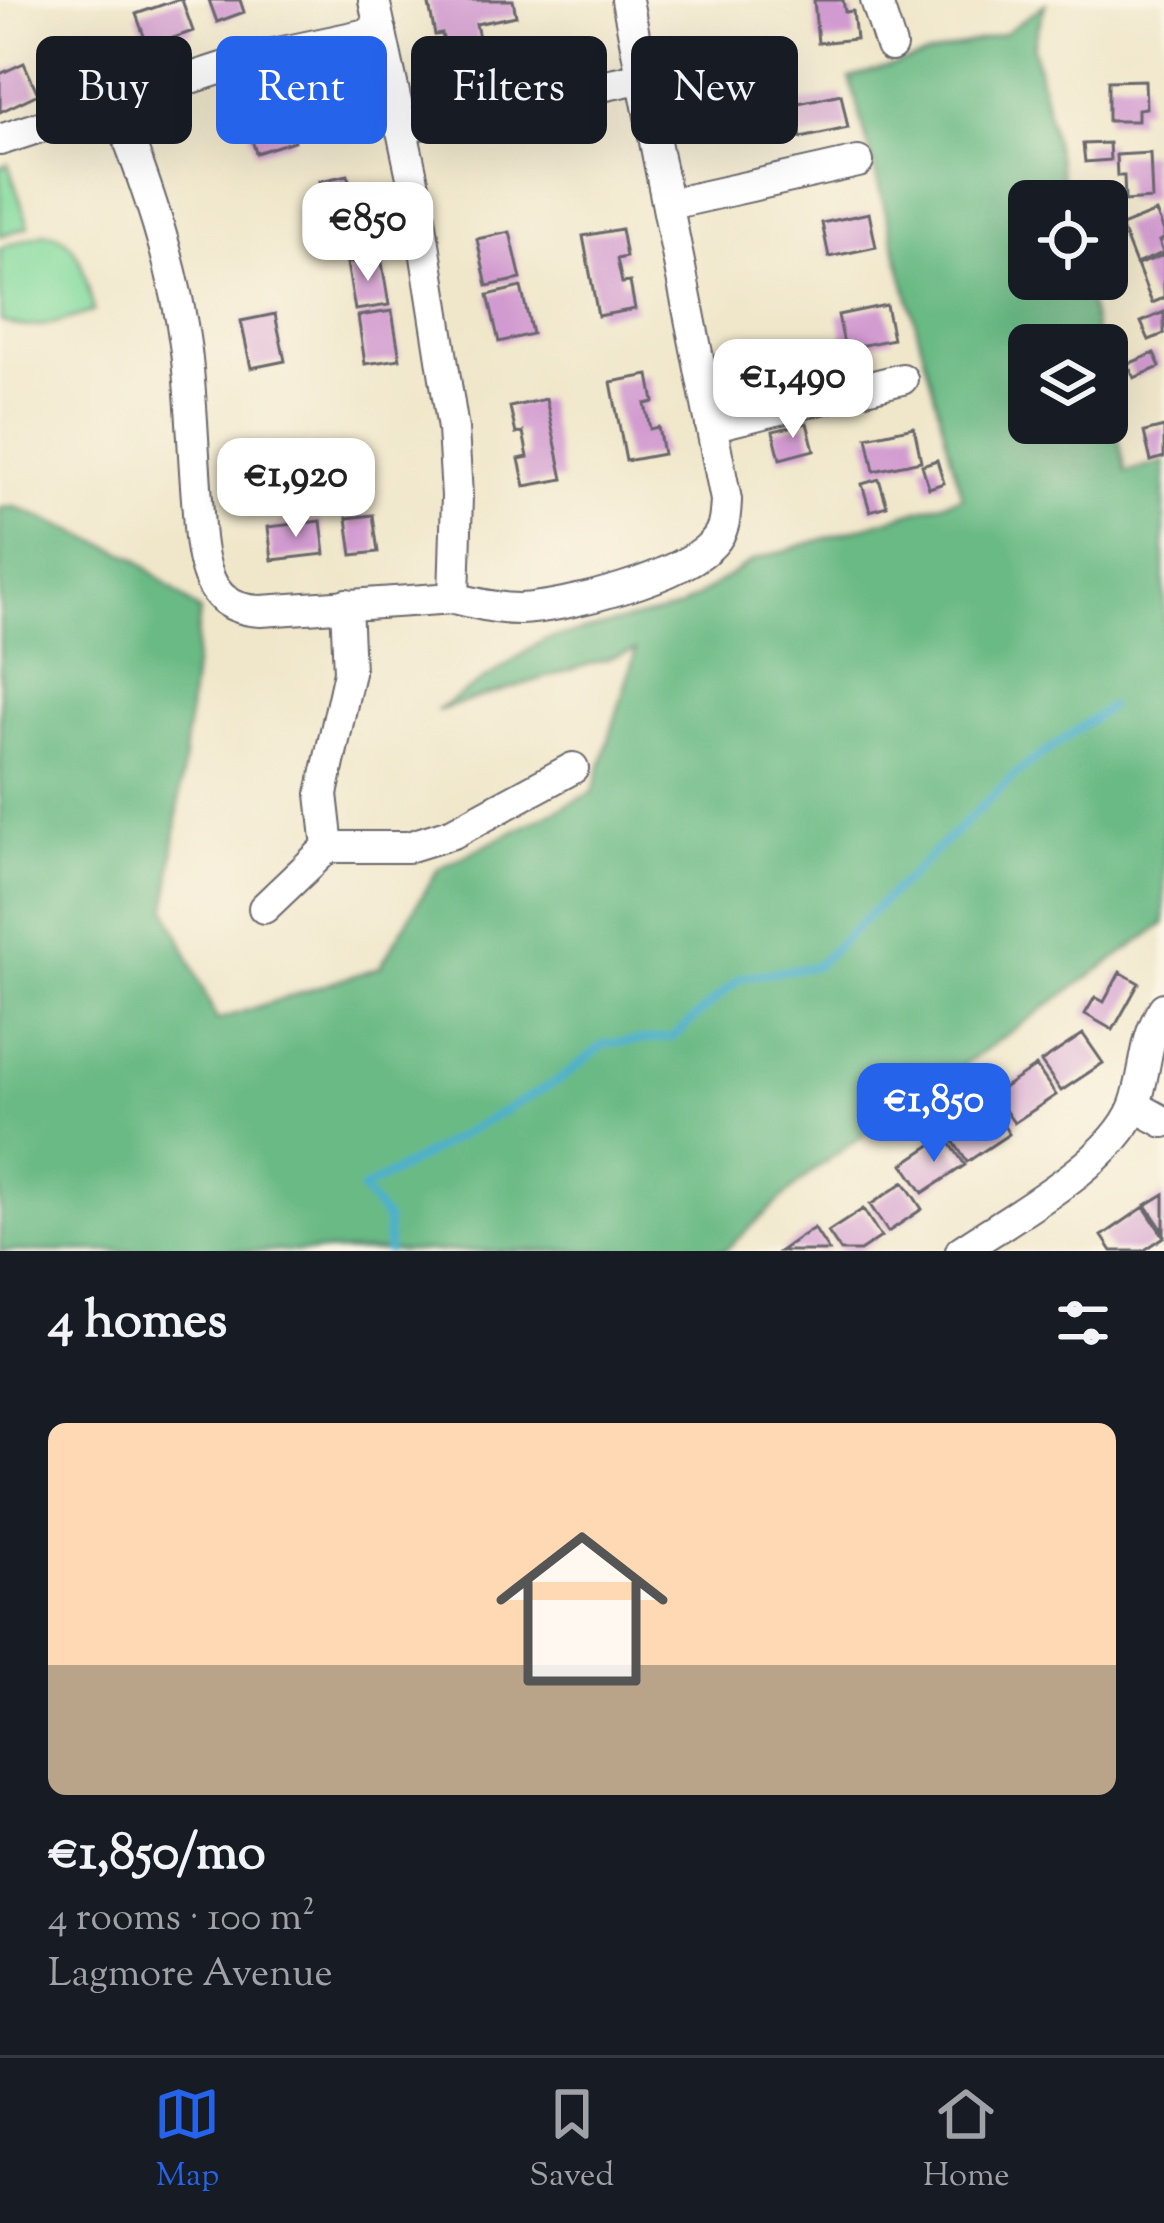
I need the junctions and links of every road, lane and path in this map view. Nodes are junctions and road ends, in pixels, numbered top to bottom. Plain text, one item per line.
1 (628, 0) edge
2 (876, 0) edge
3 (377, 15) edge
4 (635, 36) edge
5 (890, 46) dead end
6 (192, 78) edge
7 (631, 80) edge
8 (36, 128) edge
9 (400, 128) junction
10 (0, 140) edge
11 (130, 144) edge
12 (658, 144) edge
13 (858, 162) dead end
14 (670, 204) junction
15 (902, 379) dead end
16 (711, 426) junction
17 (454, 598) junction
18 (346, 604) junction
19 (573, 768) dead end
20 (328, 848) junction
21 (264, 908) dead end
22 (1164, 1008) edge
23 (1135, 1106) junction
24 (1164, 1122) edge
25 (961, 1251) edge

1 - 4 street
2 - 5 street
3 - 6 street
3 - 9 street
7 - 9 street
8 - 10 street
9 - 17 street
11 - 18 street
12 - 14 street
13 - 14 street
14 - 16 street
15 - 16 street
16 - 17 street
17 - 18 street
18 - 20 street
19 - 20 street
20 - 21 street
22 - 23 street
23 - 24 street
23 - 25 street

